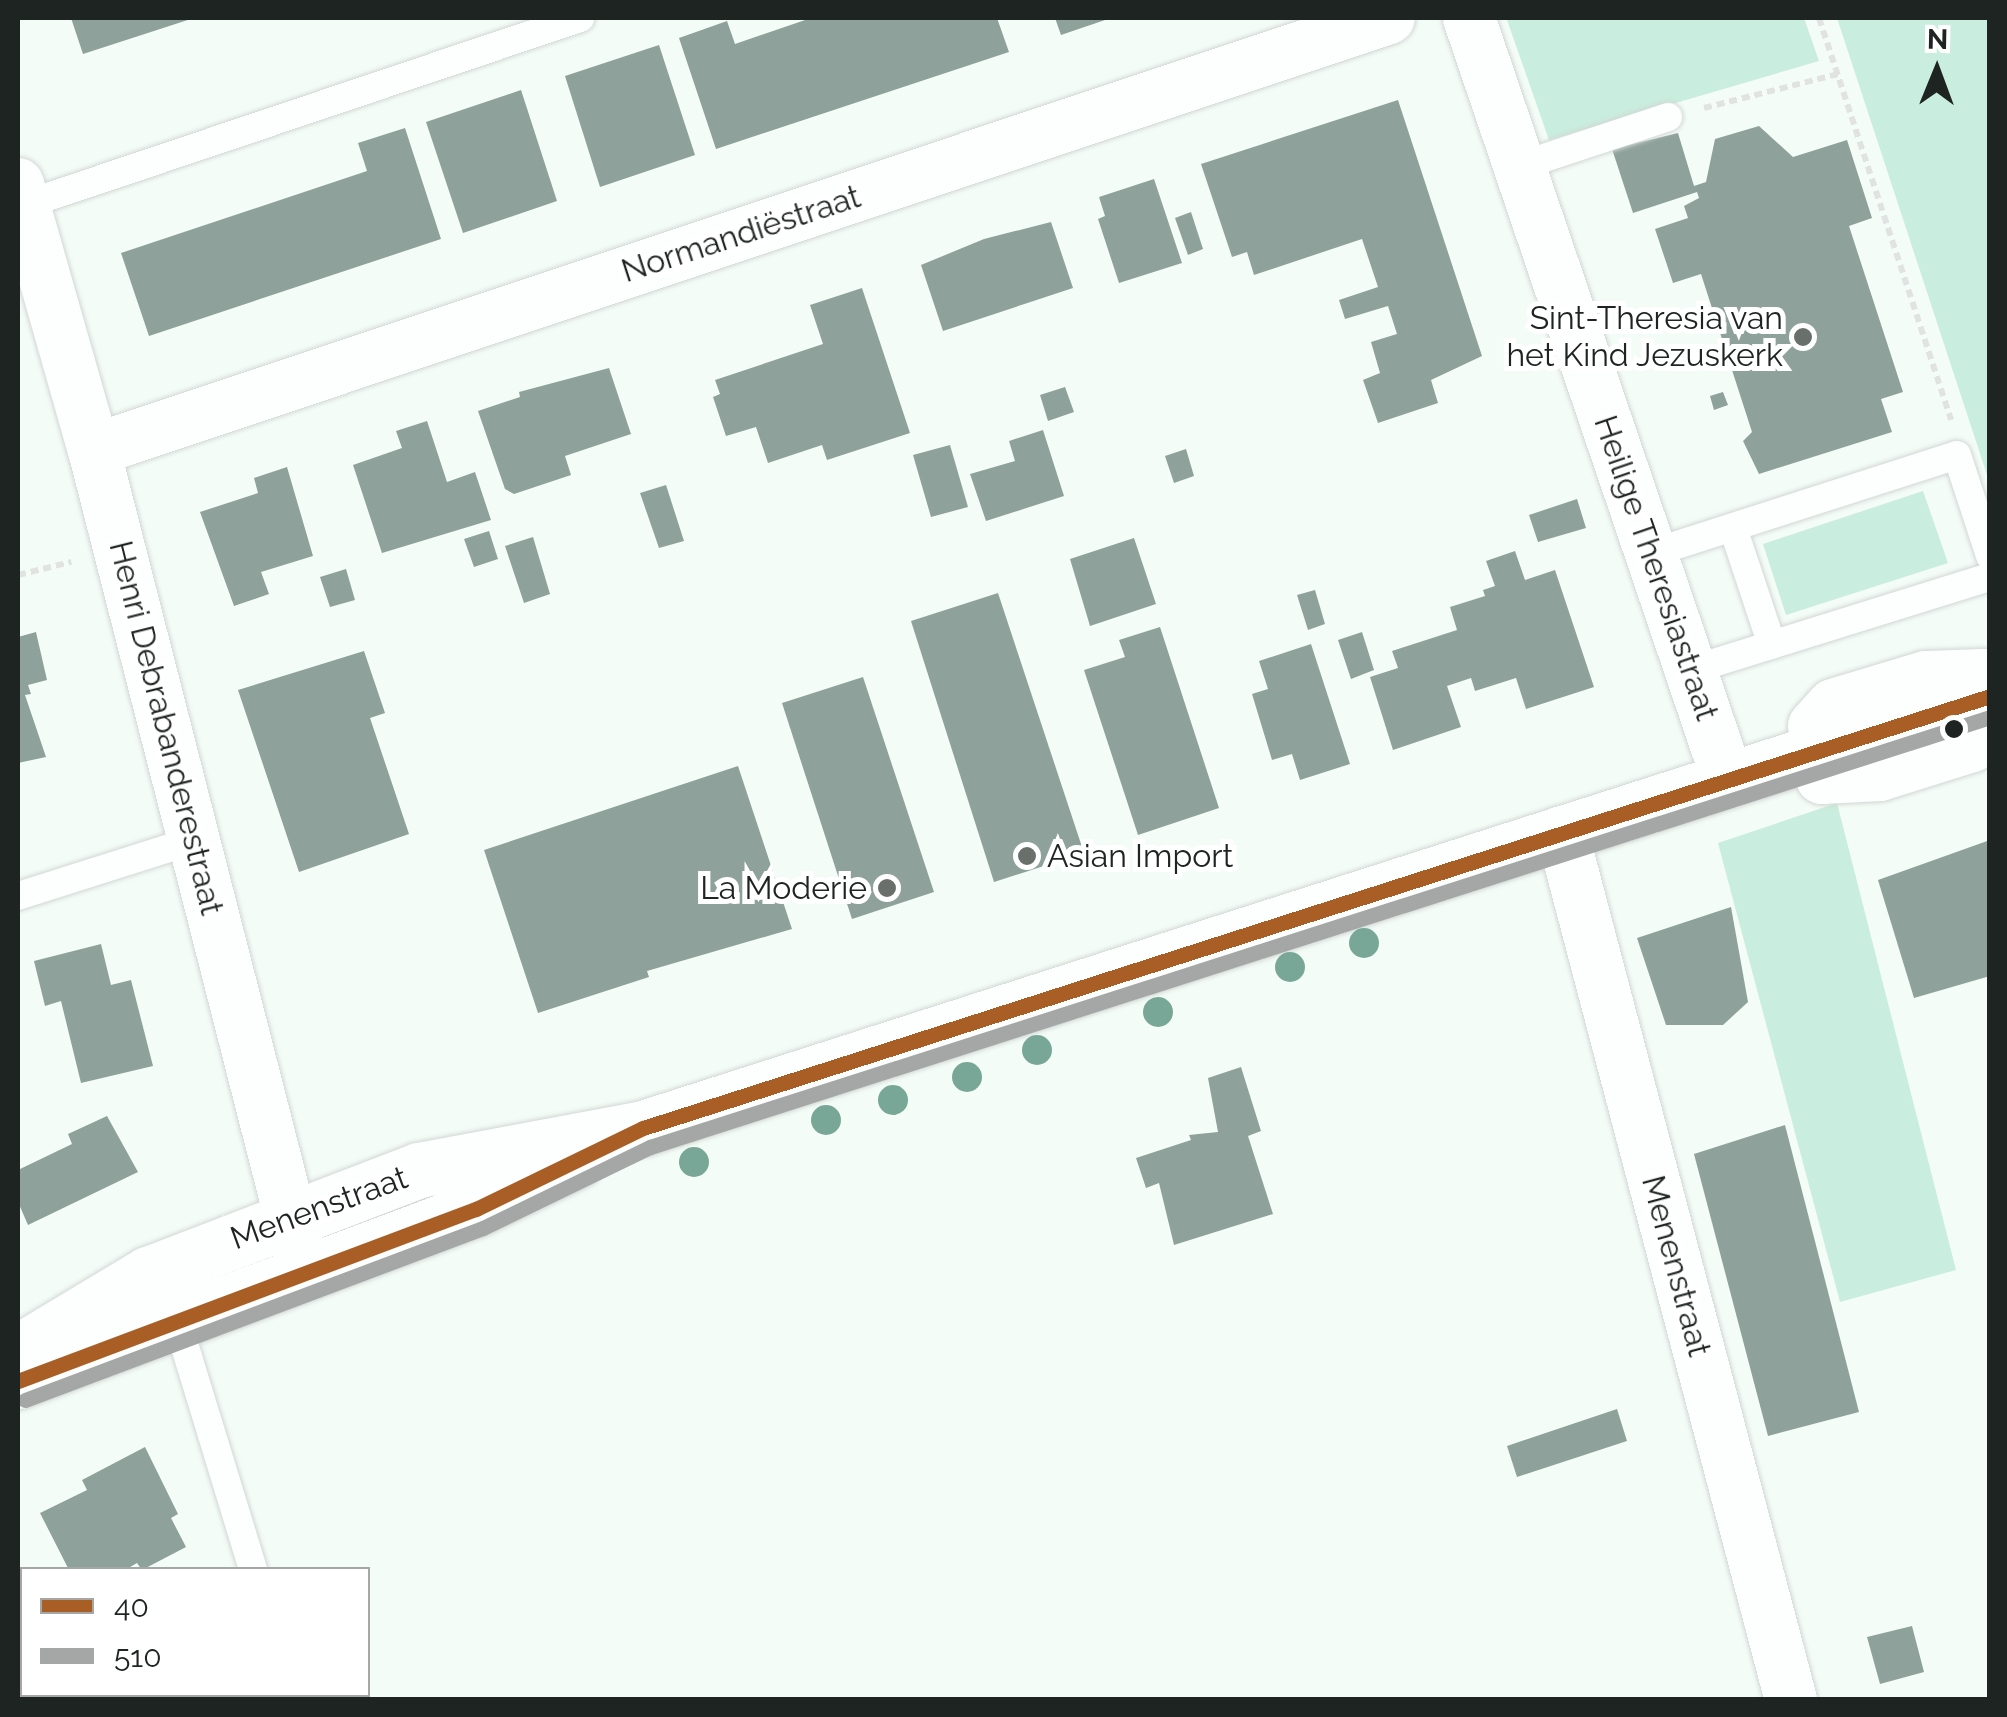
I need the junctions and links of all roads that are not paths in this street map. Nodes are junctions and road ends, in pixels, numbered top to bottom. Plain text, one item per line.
1 (580, 18) edge
2 (1388, 18) edge
3 (1469, 18) edge
4 (1668, 117) road end
5 (1520, 166) junction
6 (21, 194) edge
7 (94, 450) junction
8 (1733, 528) junction
9 (1652, 554) junction
10 (1990, 556) edge
11 (1990, 576) edge
12 (1772, 645) junction
13 (1691, 670) junction
14 (1990, 696) edge
15 (1728, 777) junction
16 (1562, 832) junction
17 (195, 840) junction
18 (18, 896) edge
19 (643, 1128) junction
20 (290, 1216) junction
21 (305, 1274) junction
22 (178, 1324) junction
23 (18, 1352) edge
24 (18, 1382) edge
25 (252, 1567) edge
26 (1791, 1700) edge

1 - 6 lane
2 - 7 street, Normandiëstraat
3 - 5 street, Heilige Theresiastraat
4 - 5 lane
5 - 9 street, Heilige Theresiastraat
6 - 7 street, Henri Debrabanderestraat
7 - 17 street, Henri Debrabanderestraat
8 - 9 lane
8 - 10 lane
8 - 12 lane
9 - 13 street, Heilige Theresiastraat
11 - 12 lane
12 - 13 lane
13 - 15 street, Heilige Theresiastraat
14 - 15 main road, Menenstraat
15 - 16 main road, Menenstraat
16 - 19 main road, Menenstraat
16 - 26 street, Menenstraat
17 - 18 lane
17 - 20 street, Henri Debrabanderestraat
19 - 20 main road, Menenstraat
19 - 21 main road, Menenstraat
20 - 21 street, Henri Debrabanderestraat
20 - 23 main road, Menenstraat
21 - 22 main road, Menenstraat
22 - 24 main road, Menenstraat
22 - 25 lane

